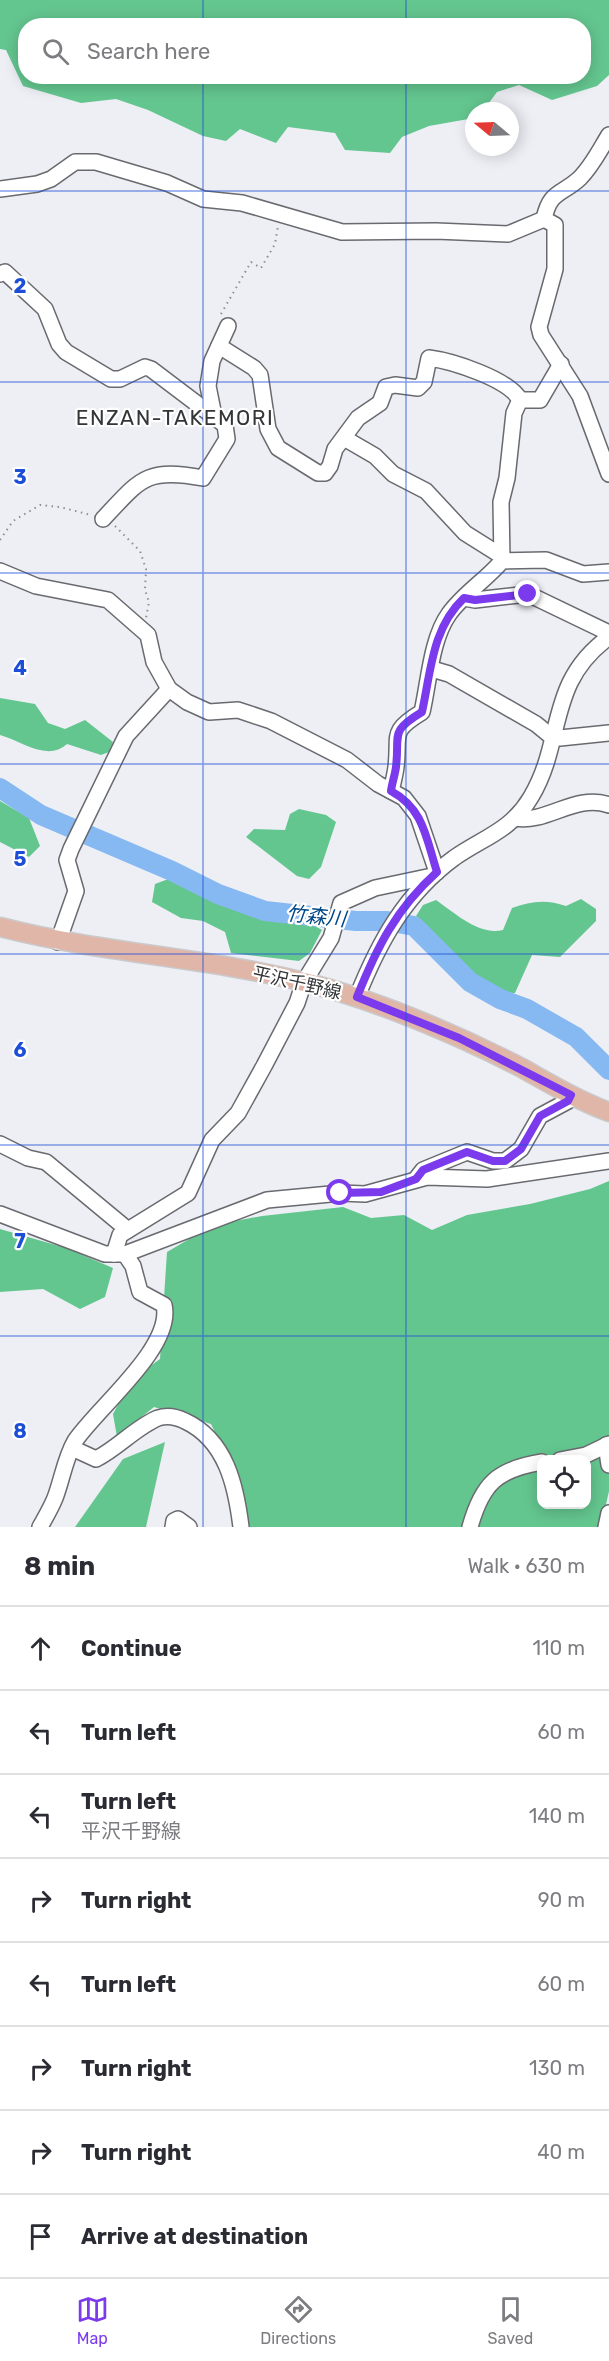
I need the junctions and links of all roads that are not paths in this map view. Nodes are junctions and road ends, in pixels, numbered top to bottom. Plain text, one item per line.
1 (609, 135) edge
2 (1, 188) edge
3 (544, 219) junction
4 (0, 274) edge
5 (228, 326) road end
6 (219, 346) junction
7 (561, 364) junction
8 (520, 400) junction
9 (214, 416) junction
10 (344, 438) junction
11 (609, 474) edge
12 (103, 519) road end
13 (501, 558) junction
14 (0, 571) edge
15 (609, 572) edge
16 (464, 598) junction
17 (609, 635) edge
18 (432, 669) junction
19 (169, 689) junction
20 (609, 733) edge
21 (552, 737) junction
22 (391, 791) junction
23 (609, 805) edge
24 (514, 818) junction
25 (434, 874) junction
26 (0, 927) edge
27 (58, 942) junction
28 (304, 982) junction
29 (357, 997) junction
30 (571, 1095) junction
31 (609, 1112) edge
32 (0, 1144) edge
33 (609, 1161) edge
34 (416, 1179) junction
35 (0, 1214) edge
36 (128, 1230) junction
37 (119, 1254) junction
38 (608, 1444) edge
39 (72, 1448) junction
40 (586, 1455) edge
41 (537, 1463) edge
42 (609, 1465) edge
43 (609, 1513) edge
44 (40, 1527) edge
45 (173, 1527) edge
46 (189, 1527) edge
47 (240, 1527) edge
48 (470, 1527) edge
49 (606, 1527) edge

1 - 3 street
2 - 3 street
3 - 7 street
4 - 9 street
5 - 6 street
6 - 9 street
6 - 10 street
7 - 8 street
7 - 11 street
8 - 10 street
8 - 13 street
9 - 12 street
10 - 13 street
13 - 15 street
13 - 16 street
14 - 19 street
16 - 17 street
16 - 18 street
17 - 21 street
18 - 21 street
18 - 22 street
19 - 22 street
19 - 27 street
20 - 21 street
21 - 24 street
22 - 25 street
23 - 24 street
24 - 25 street
25 - 28 street
25 - 29 street
26 - 27 main road, 平沢千野線
27 - 28 main road, 平沢千野線
28 - 29 main road, 平沢千野線
28 - 36 street
29 - 30 main road, 平沢千野線
30 - 31 main road, 平沢千野線
30 - 34 street
32 - 36 street
33 - 34 street
34 - 37 street
35 - 37 street
36 - 37 street
37 - 39 street
38 - 40 street
38 - 42 street
39 - 44 street
39 - 47 street
41 - 48 street
43 - 49 street
45 - 46 street

